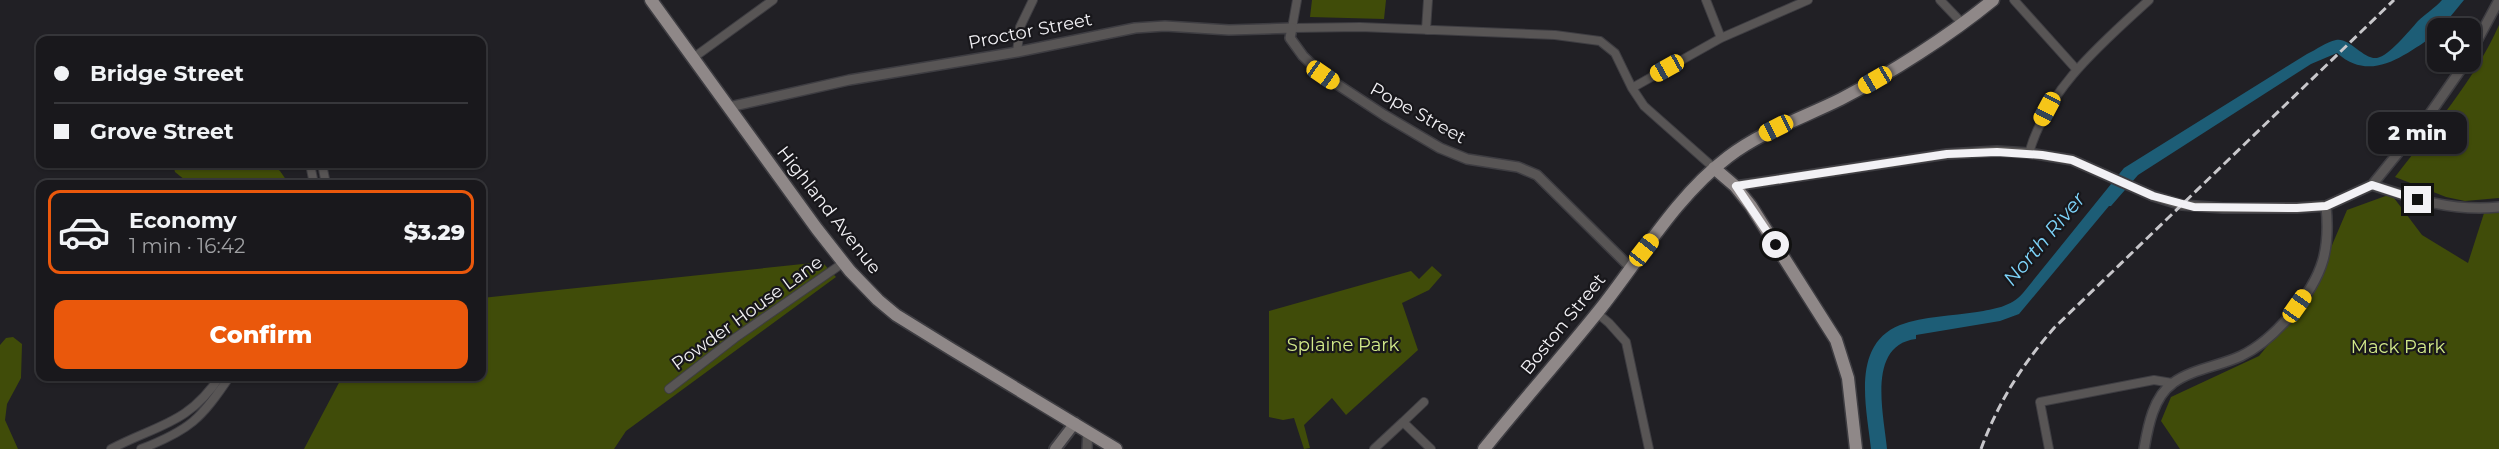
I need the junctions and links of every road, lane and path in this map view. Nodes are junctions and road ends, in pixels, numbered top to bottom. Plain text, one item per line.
1 (651, 0) edge
2 (773, 0) edge
3 (1033, 0) edge
4 (1297, 0) edge
5 (1428, 0) edge
6 (1706, 0) edge
7 (1808, 0) edge
8 (1941, 0) edge
9 (1993, 0) edge
10 (2014, 0) edge
11 (2149, 0) edge
12 (2499, 0) edge
13 (1962, 23) junction
14 (1292, 28) junction
15 (1426, 30) junction
16 (2481, 34) edge
17 (1721, 38) junction
18 (1017, 52) junction
19 (693, 58) junction
20 (2077, 70) junction
21 (2459, 72) edge
22 (1632, 88) junction
23 (729, 107) junction
24 (2029, 153) junction
25 (1714, 168) junction
26 (2372, 185) junction
27 (1736, 186) junction
28 (2326, 206) junction
29 (2499, 207) edge
30 (843, 263) junction
31 (1631, 268) junction
32 (1597, 313) junction
33 (217, 381) edge
34 (227, 381) edge
35 (2172, 383) junction
36 (669, 388) dead end
37 (1424, 402) dead end
38 (1403, 422) junction
39 (1075, 423) junction
40 (1088, 431) junction
41 (1486, 448) edge
42 (111, 449) edge
43 (141, 449) edge
44 (1055, 449) edge
45 (1087, 449) edge
46 (1116, 449) edge
47 (1374, 449) edge
48 (1431, 449) edge
49 (1649, 449) edge
50 (1856, 449) edge
51 (2049, 449) edge
52 (2144, 449) edge

1 - 19 main road, Highland Avenue
2 - 19 street
3 - 18 street
4 - 14 street
5 - 15 street
6 - 17 street
7 - 17 street
8 - 13 street
9 - 13 main road, Boston Street
10 - 20 street
11 - 20 street
12 - 16 street
13 - 25 main road, Boston Street
14 - 15 street, Proctor Street
14 - 18 street, Proctor Street
14 - 31 street, Pope Street
15 - 22 street, Proctor Street
17 - 22 street
18 - 23 street, Proctor Street
19 - 23 main road, Highland Avenue
20 - 24 street
21 - 26 street
22 - 25 street, Proctor Street
23 - 30 main road, Highland Avenue
24 - 27 street
24 - 28 street
25 - 27 main road
25 - 31 main road, Boston Street
26 - 28 street
26 - 29 street
27 - 50 main road
28 - 35 street
30 - 36 street, Powder House Lane
30 - 39 main road, Highland Avenue
31 - 32 main road, Boston Street
32 - 41 main road, Boston Street
32 - 49 street
33 - 42 street
34 - 43 street
35 - 51 street
35 - 52 street
37 - 38 street
38 - 47 street
38 - 48 street
39 - 40 main road, Highland Avenue
39 - 44 main road
40 - 45 street
40 - 46 main road, Highland Avenue

